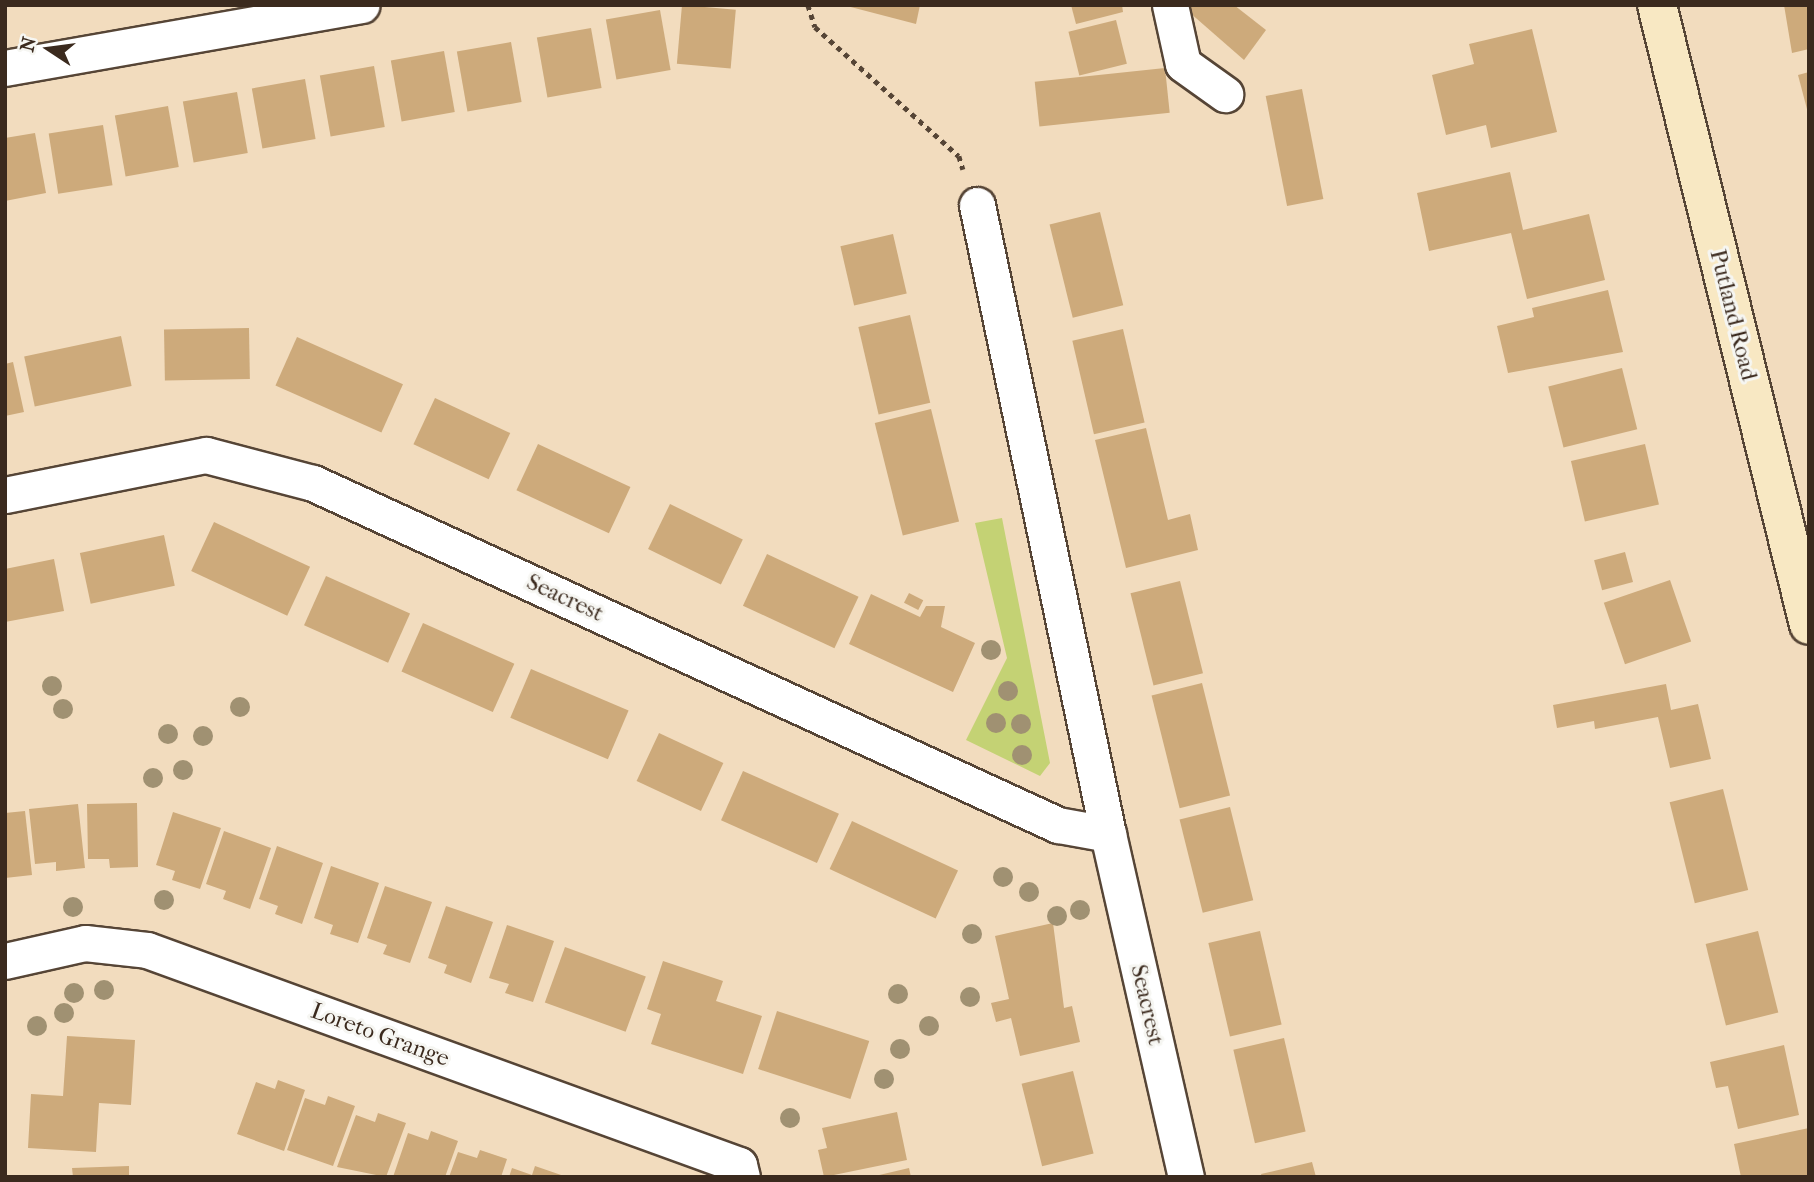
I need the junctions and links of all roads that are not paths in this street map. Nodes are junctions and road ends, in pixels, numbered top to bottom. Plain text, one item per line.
1 (361, 5) edge
2 (1170, 5) edge
3 (1657, 5) edge
4 (5, 68) edge
5 (1225, 94) dead end
6 (976, 205) road end
7 (5, 495) edge
8 (1809, 625) edge
9 (1108, 834) junction
10 (5, 961) edge
11 (742, 1177) edge
12 (1185, 1177) edge

1 - 4 street
2 - 5 street
3 - 8 main road, Putland Road
6 - 9 street, Seacrest
7 - 9 street, Seacrest
9 - 12 street, Seacrest
10 - 11 street, Loreto Grange

